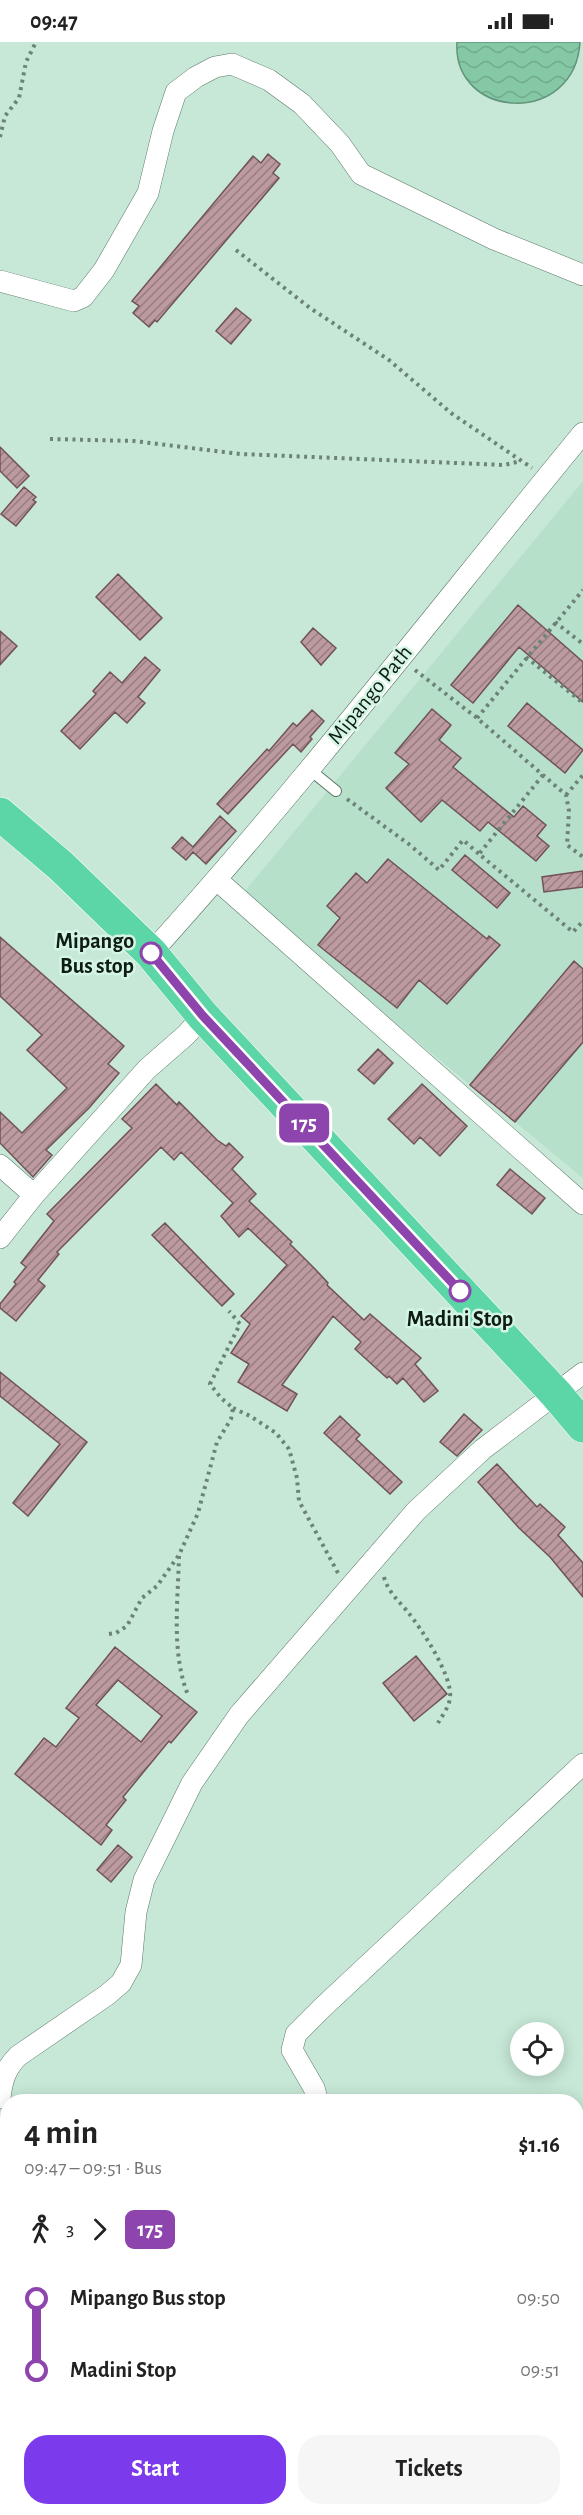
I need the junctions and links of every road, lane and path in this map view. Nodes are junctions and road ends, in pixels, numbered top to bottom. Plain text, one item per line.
1 (36, 42) edge
2 (0, 137) edge
3 (236, 250) dead end
4 (583, 275) edge
5 (0, 281) edge
6 (583, 433) edge
7 (50, 439) dead end
8 (521, 461) junction
9 (546, 478) junction
10 (583, 590) edge
11 (555, 622) junction
12 (583, 644) edge
13 (400, 657) junction
14 (526, 657) junction
15 (583, 703) edge
16 (477, 718) junction
17 (309, 769) junction
18 (543, 775) junction
19 (583, 775) edge
20 (336, 791) joint
21 (566, 795) junction
22 (0, 814) edge
23 (479, 854) junction
24 (583, 857) edge
25 (216, 880) junction
26 (583, 921) edge
27 (151, 953) junction
28 (203, 1016) junction
29 (0, 1165) edge
30 (34, 1195) junction
31 (583, 1204) edge
32 (0, 1238) edge
33 (229, 1311) dead end
34 (583, 1373) edge
35 (556, 1394) junction
36 (233, 1408) junction
37 (583, 1426) edge
38 (179, 1555) junction
39 (377, 1557) junction
40 (350, 1588) junction
41 (109, 1634) dead end
42 (188, 1695) dead end
43 (438, 1723) dead end
44 (583, 1764) edge
45 (0, 2094) edge
46 (316, 2094) edge

1 - 2 path
3 - 8 path
4 - 5 street
6 - 9 street, Mipango Path
7 - 8 path
8 - 9 path
9 - 13 street, Mipango Path
10 - 11 path
11 - 12 path
11 - 14 path
13 - 16 path
13 - 17 street, Mipango Path
14 - 15 path
14 - 16 path
16 - 18 path
17 - 20 lane
17 - 25 street, Mipango Path
18 - 21 path
18 - 23 path
19 - 21 path
20 - 23 path
21 - 24 path
22 - 27 highway
23 - 26 path
25 - 27 street, Mipango Path
25 - 31 street
27 - 28 highway
28 - 30 street
28 - 35 highway
29 - 30 street
30 - 32 street
33 - 36 path
34 - 35 street
35 - 37 highway
35 - 39 street
36 - 38 path
36 - 40 path
38 - 41 path
38 - 42 path
39 - 40 street
39 - 43 path
40 - 45 street
44 - 46 street

